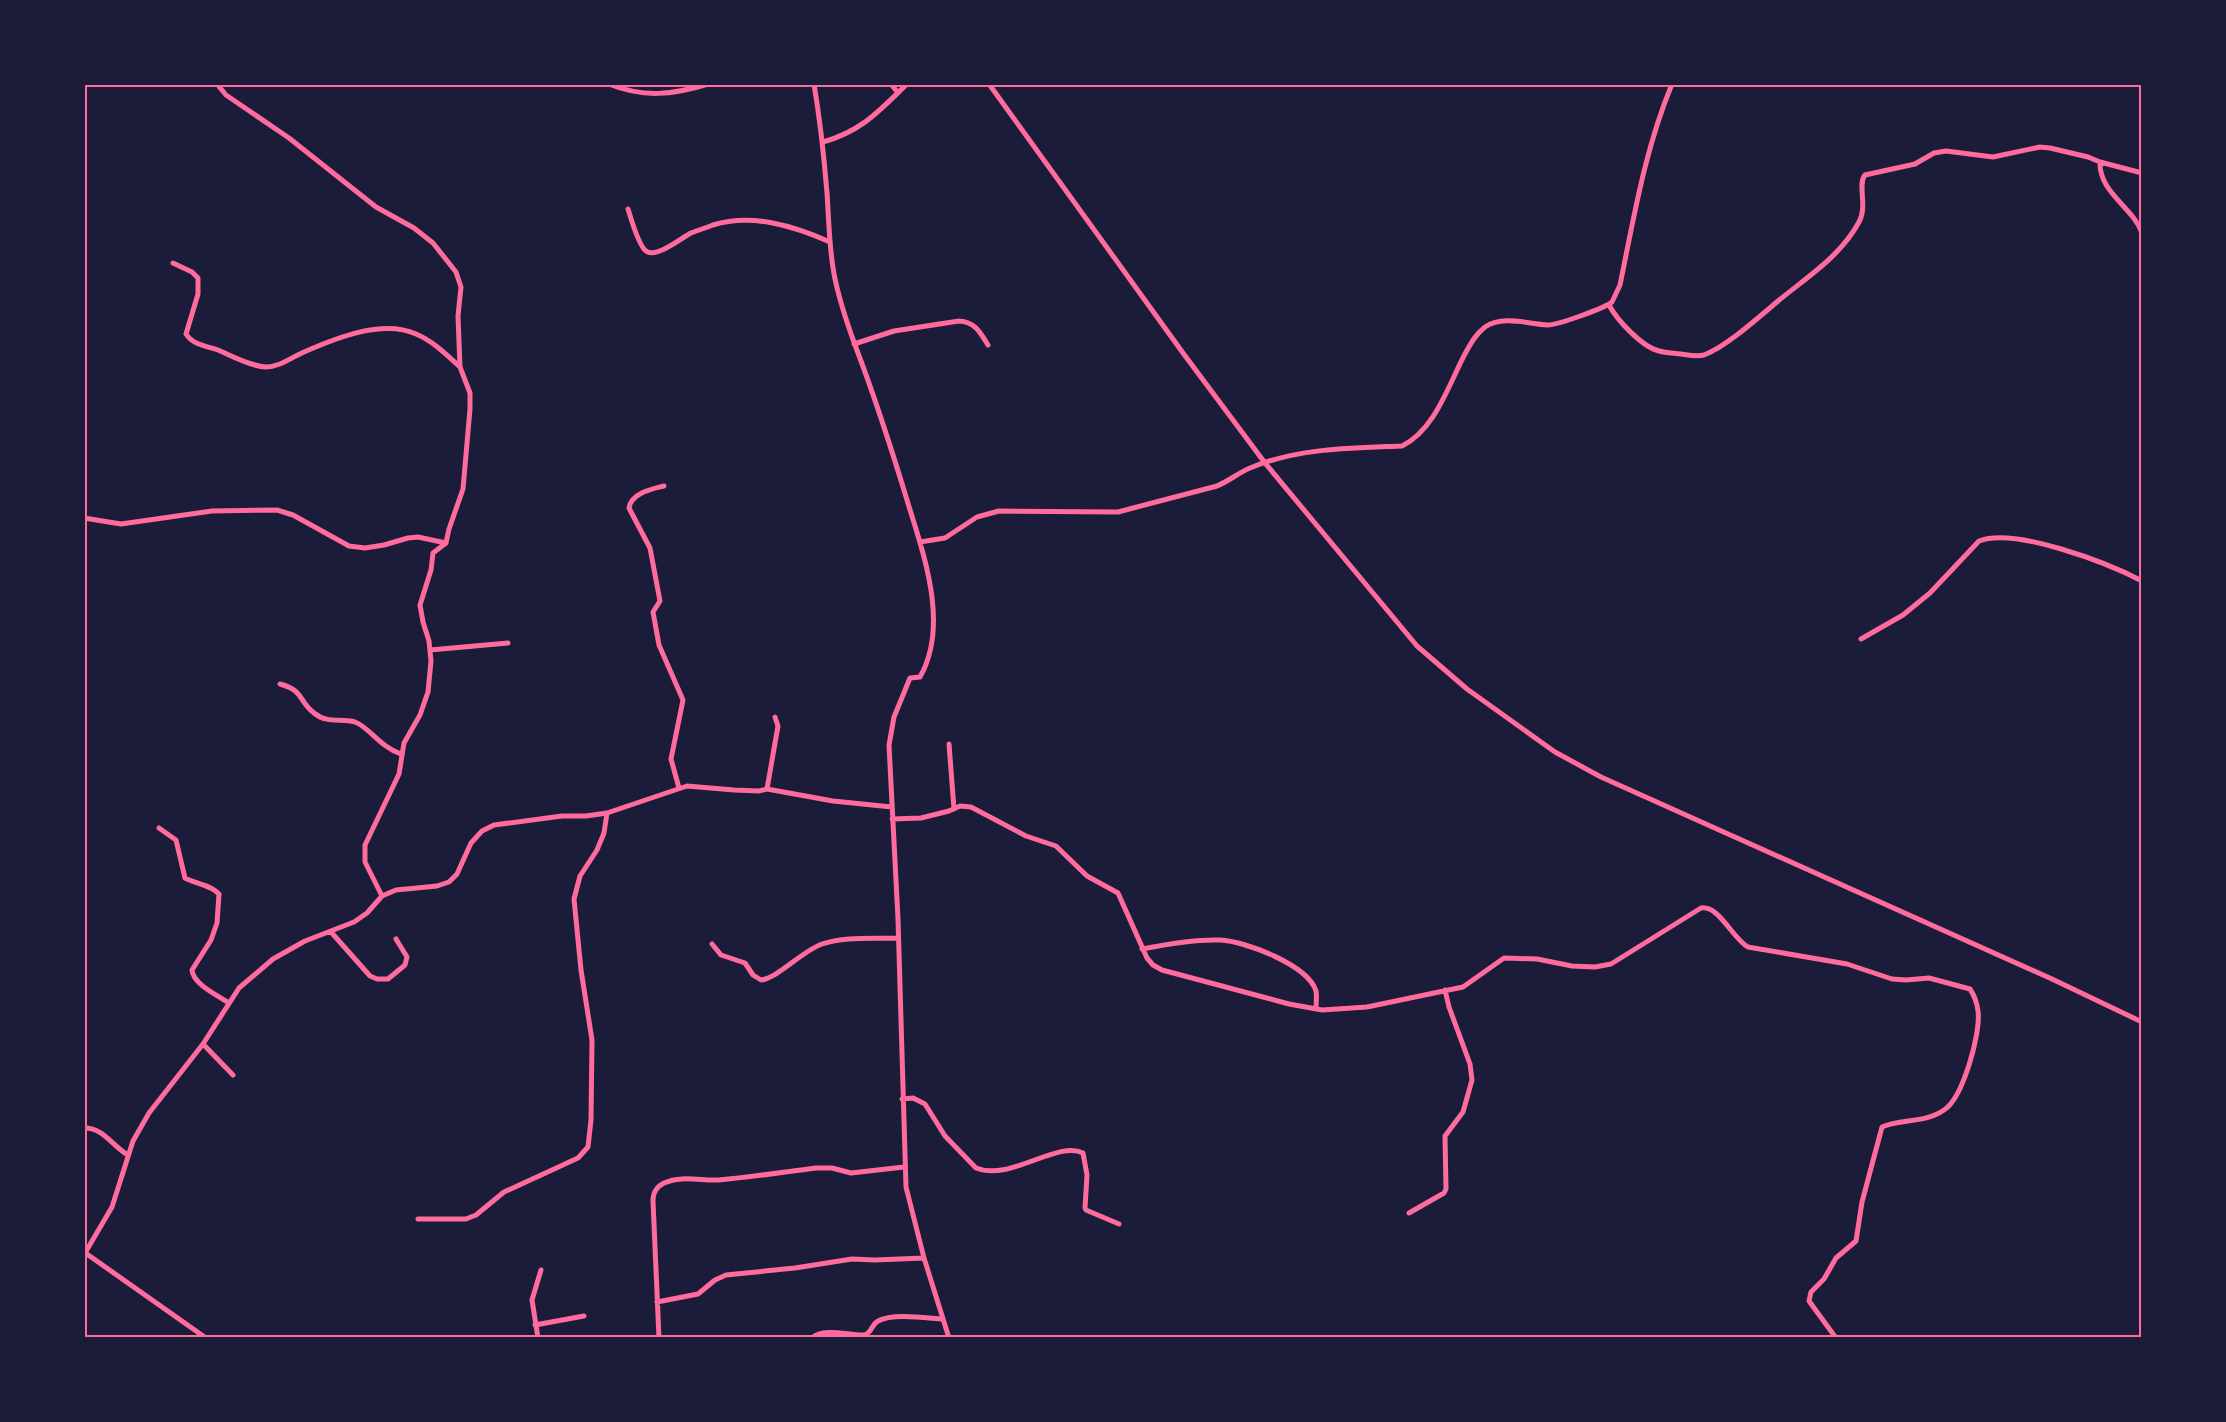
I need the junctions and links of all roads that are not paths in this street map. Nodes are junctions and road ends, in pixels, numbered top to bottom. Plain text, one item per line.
1 (217, 84) edge
2 (609, 84) edge
3 (708, 84) edge
4 (814, 84) edge
5 (891, 84) edge
6 (907, 84) edge
7 (989, 84) edge
8 (1672, 84) edge
9 (898, 93) junction
10 (823, 142) junction
11 (2100, 162) junction
12 (2142, 173) edge
13 (628, 209) dead end
14 (2142, 233) edge
15 (830, 242) junction
16 (173, 263) dead end
17 (1609, 305) junction
18 (854, 344) junction
19 (988, 345) dead end
20 (460, 367) junction
21 (1265, 463) junction
22 (664, 486) dead end
23 (84, 518) edge
24 (920, 542) junction
25 (446, 543) junction
26 (2142, 581) edge
27 (1861, 639) dead end
28 (508, 643) dead end
29 (430, 650) junction
30 (280, 684) dead end
31 (775, 717) dead end
32 (949, 744) dead end
33 (401, 754) junction
34 (679, 788) junction
35 (767, 789) junction
36 (892, 807) junction
37 (954, 809) junction
38 (607, 813) junction
39 (892, 819) junction
40 (159, 828) dead end
41 (382, 896) junction
42 (331, 932) junction
43 (898, 938) junction
44 (396, 939) dead end
45 (712, 944) dead end
46 (1142, 949) junction
47 (1445, 990) junction
48 (229, 1003) junction
49 (1316, 1009) junction
50 (2142, 1022) edge
51 (203, 1044) junction
52 (234, 1075) dead end
53 (902, 1099) junction
54 (84, 1128) edge
55 (128, 1155) junction
56 (904, 1167) junction
57 (1409, 1213) dead end
58 (418, 1220) dead end
59 (1119, 1224) dead end
60 (84, 1253) edge
61 (924, 1258) junction
62 (541, 1270) dead end
63 (657, 1302) junction
64 (584, 1316) dead end
65 (943, 1319) junction
66 (536, 1324) junction
67 (206, 1338) edge
68 (538, 1338) edge
69 (658, 1338) edge
70 (812, 1338) edge
71 (949, 1338) edge
72 (1836, 1338) edge

1 - 20 street
2 - 3 street
4 - 10 street
5 - 9 street
6 - 9 street
7 - 21 street
8 - 17 street
9 - 10 street
10 - 15 street
11 - 12 street
11 - 14 street
11 - 17 street
13 - 15 street
15 - 18 street
16 - 20 street
17 - 21 street
18 - 19 street
18 - 24 street
20 - 25 street
21 - 24 street
21 - 50 street
22 - 34 street
23 - 25 street
24 - 36 street
25 - 29 street
26 - 27 street
28 - 29 street
29 - 33 street
30 - 33 street
31 - 35 street
32 - 37 street
33 - 41 street
34 - 35 street
34 - 38 street
35 - 36 street
36 - 39 street
37 - 39 street
37 - 46 street
38 - 41 street
38 - 58 street
39 - 43 street
40 - 48 street
41 - 42 street
42 - 44 street
42 - 48 street
43 - 45 street
43 - 53 street
46 - 49 street
46 - 49 street
47 - 49 street
47 - 57 street
47 - 72 street
48 - 51 street
51 - 52 street
51 - 55 street
53 - 56 street
53 - 59 street
54 - 55 street
55 - 60 street
56 - 61 street
56 - 63 street
60 - 67 street
61 - 63 street
61 - 65 street
62 - 66 street
63 - 69 street
64 - 66 street
65 - 70 street
65 - 71 street
66 - 68 street

